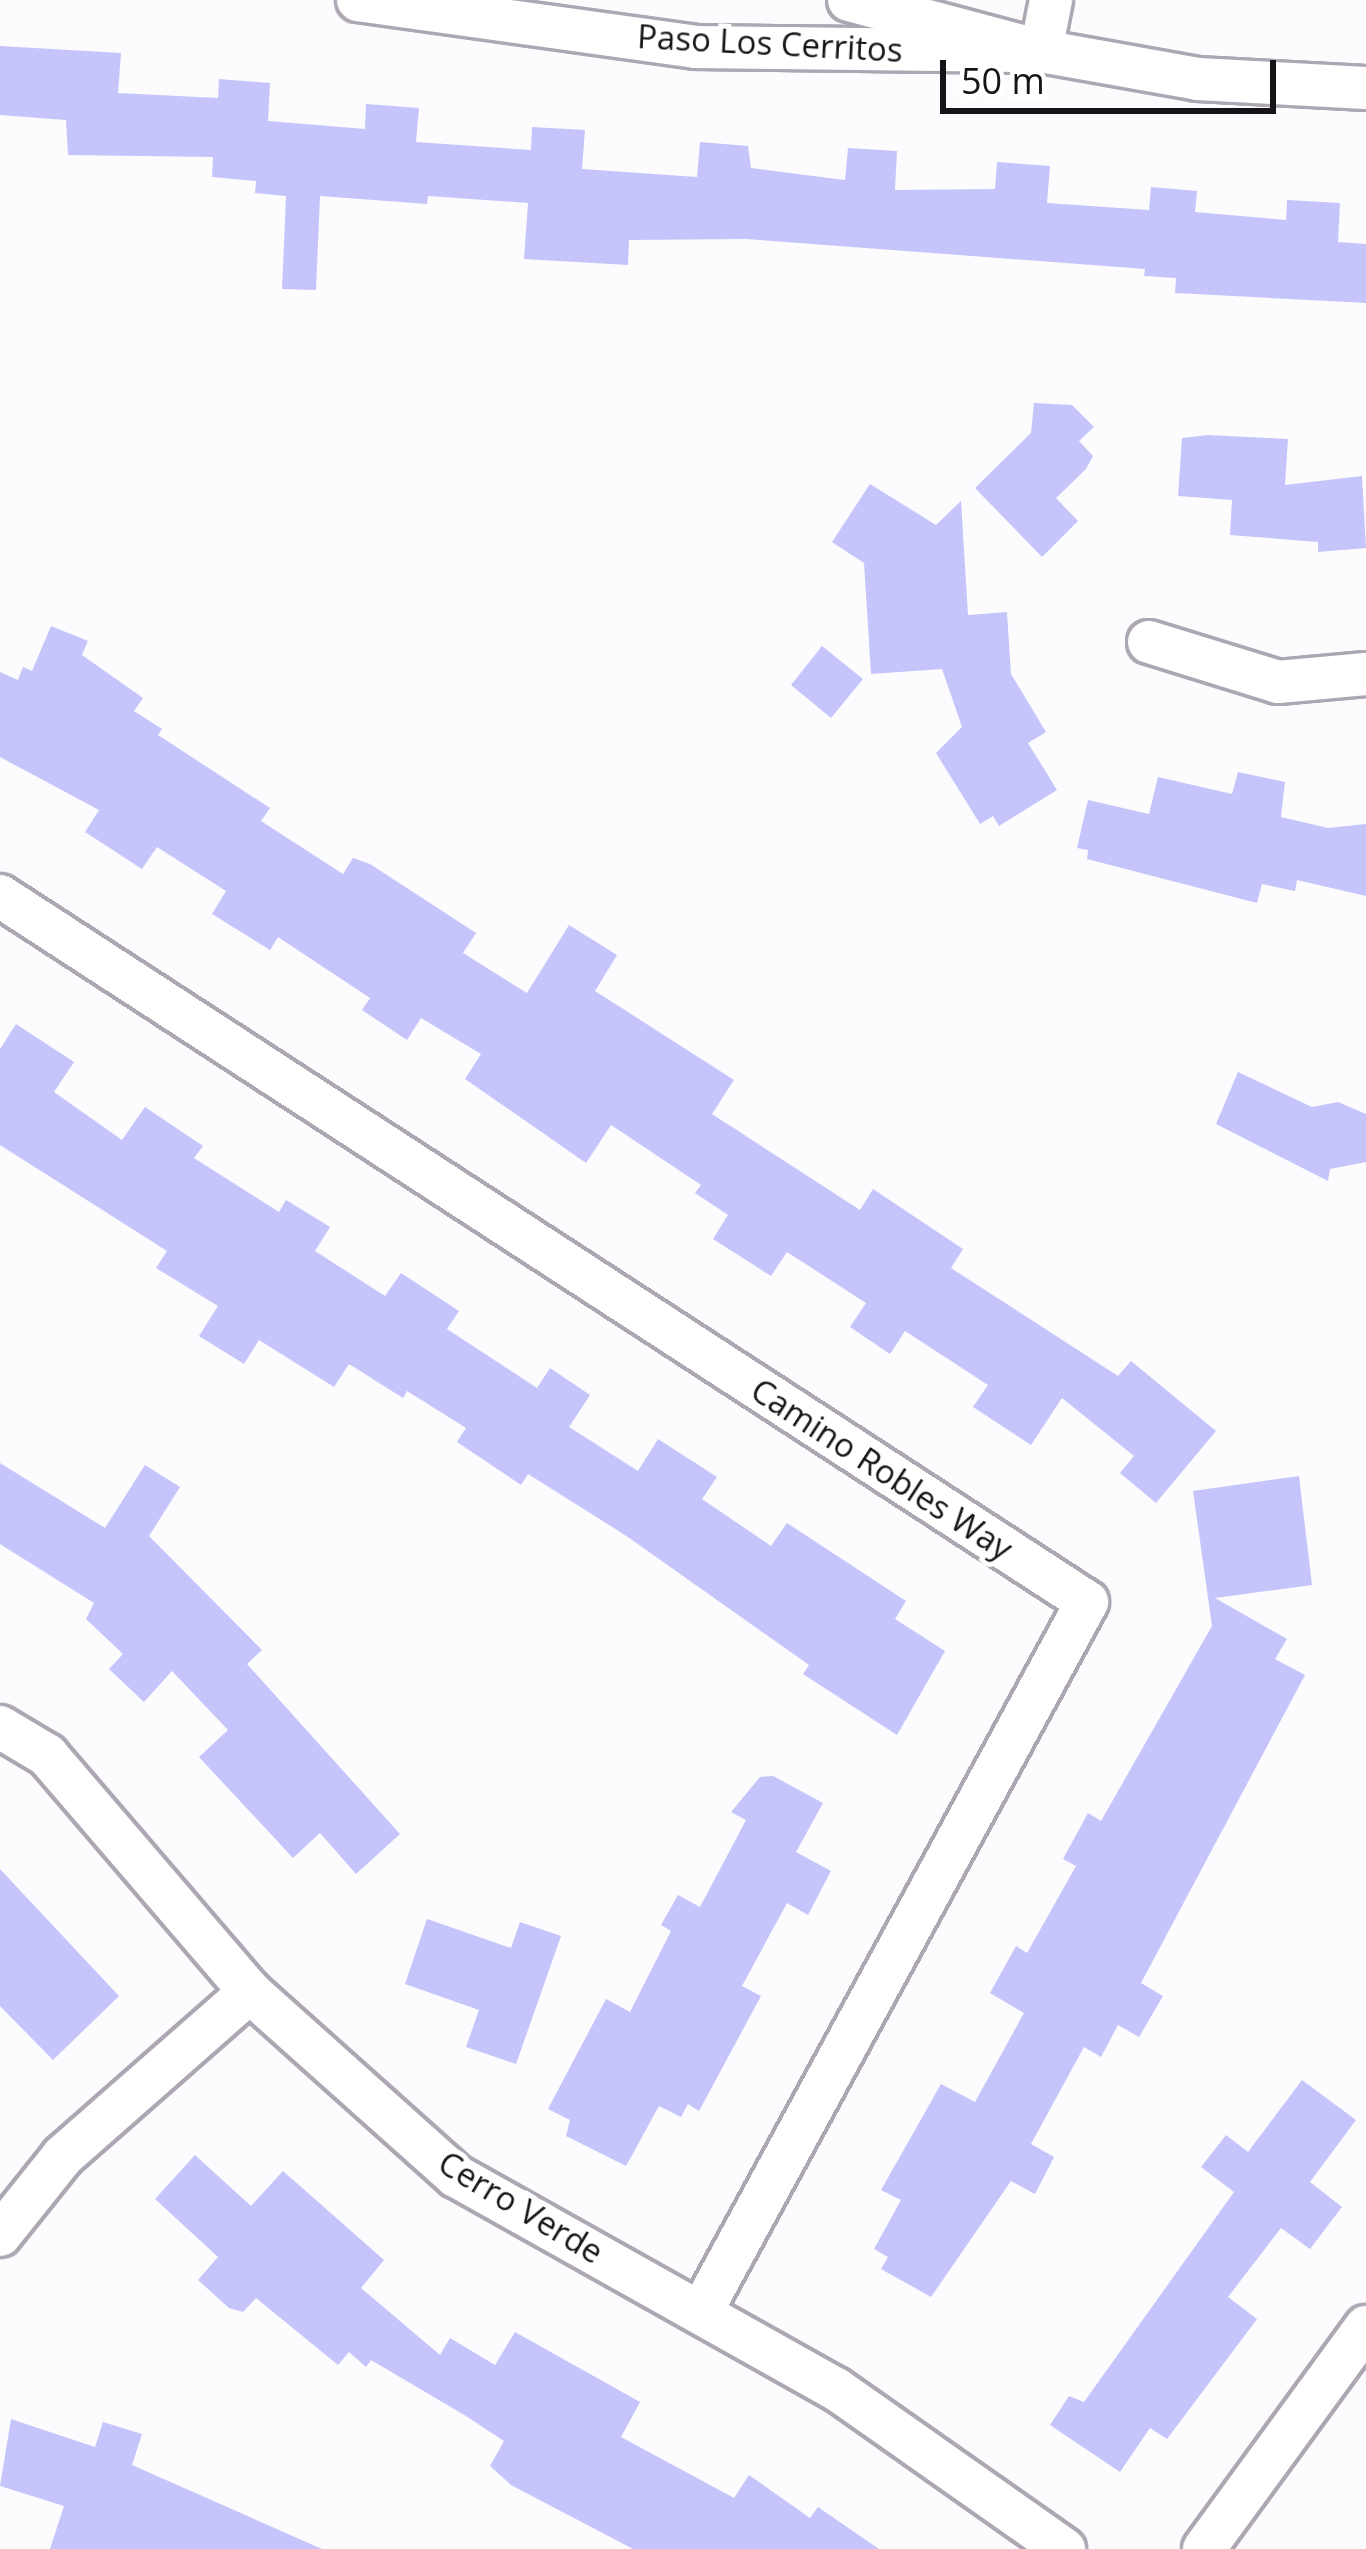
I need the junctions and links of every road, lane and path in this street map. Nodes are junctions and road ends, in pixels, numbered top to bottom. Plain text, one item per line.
1 (358, 0) edge
2 (849, 0) edge
3 (1052, 0) edge
4 (1041, 51) junction
5 (1366, 88) edge
6 (1149, 642) dead end
7 (1366, 674) edge
8 (0, 896) edge
9 (0, 1727) edge
10 (250, 1992) junction
11 (0, 2235) edge
12 (700, 2312) junction
13 (1366, 2327) edge
14 (1064, 2549) edge
15 (1204, 2549) edge

1 - 4 street, Paso Los Cerritos
2 - 4 street, Paso Los Cerritos
3 - 4 street
4 - 5 street, Paso Los Cerritos
6 - 7 street
8 - 12 street, Camino Robles Way
9 - 10 street, Cerro Verde
10 - 11 street
10 - 12 street, Cerro Verde
12 - 14 street, Cerro Verde
13 - 15 street

